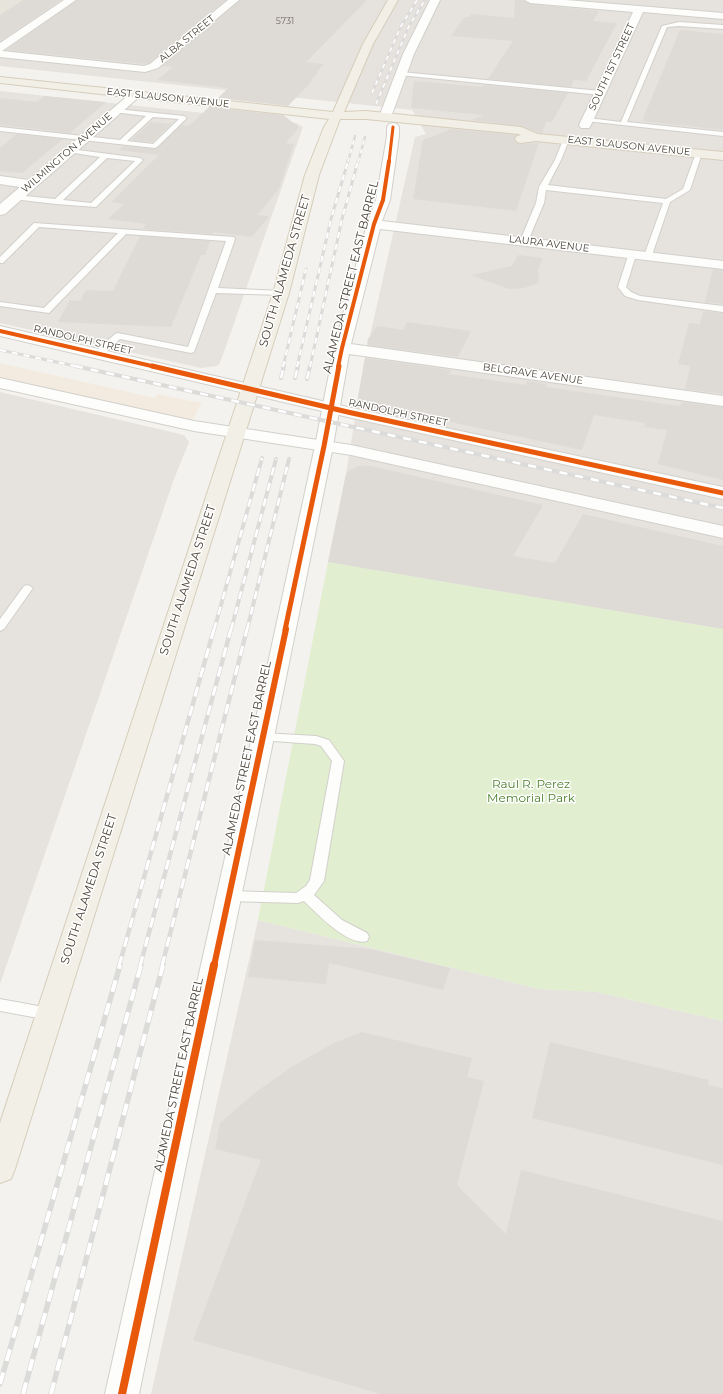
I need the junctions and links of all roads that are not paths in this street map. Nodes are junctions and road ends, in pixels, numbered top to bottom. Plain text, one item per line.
1 (70, 0) edge
2 (234, 0) edge
3 (393, 0) edge
4 (435, 0) edge
5 (530, 0) edge
6 (640, 9) junction
7 (723, 16) edge
8 (723, 27) edge
9 (0, 48) edge
10 (0, 54) edge
11 (401, 74) junction
12 (0, 80) edge
13 (600, 93) junction
14 (135, 95) junction
15 (116, 111) junction
16 (151, 115) junction
17 (336, 116) junction
18 (389, 122) junction
19 (586, 122) joint
20 (623, 124) junction
21 (0, 129) edge
22 (723, 134) edge
23 (84, 139) junction
24 (566, 140) junction
25 (122, 142) junction
26 (70, 151) junction
27 (698, 153) junction
28 (106, 155) junction
29 (723, 156) edge
30 (0, 180) edge
31 (32, 184) junction
32 (543, 187) junction
33 (16, 197) junction
34 (667, 201) junction
35 (56, 202) junction
36 (0, 211) edge
37 (374, 224) junction
38 (123, 232) junction
39 (524, 242) junction
40 (632, 255) junction
41 (648, 256) junction
42 (0, 261) edge
43 (723, 265) edge
44 (213, 290) junction
45 (281, 293) junction
46 (0, 304) edge
47 (723, 309) edge
48 (0, 331) edge
49 (342, 348) junction
50 (98, 354) junction
51 (0, 383) edge
52 (250, 390) junction
53 (723, 401) edge
54 (331, 408) junction
55 (235, 433) junction
56 (324, 446) junction
57 (723, 493) edge
58 (723, 532) edge
59 (28, 588) dead end
60 (0, 627) edge
61 (264, 737) junction
62 (305, 894) junction
63 (229, 896) junction
64 (362, 937) dead end
65 (0, 1005) edge
66 (49, 1014) junction
67 (0, 1169) edge
68 (122, 1394) edge

1 - 9 street
2 - 10 street, ALBA STREET
3 - 17 main road, SOUTH ALAMEDA STREET
4 - 11 street
5 - 6 street
6 - 7 street
6 - 13 street, SOUTH 1ST STREET
8 - 20 lane
11 - 13 lane
11 - 18 street
12 - 14 main road, EAST SLAUSON AVENUE
13 - 19 street, SOUTH 1ST STREET
14 - 15 street, WILMINGTON AVENUE
14 - 17 main road, EAST SLAUSON AVENUE
15 - 16 lane
15 - 23 street, WILMINGTON AVENUE
16 - 25 lane
16 - 25 lane
17 - 18 main road, EAST SLAUSON AVENUE
17 - 45 main road, SOUTH ALAMEDA STREET
18 - 24 main road, EAST SLAUSON AVENUE
18 - 37 street, ALAMEDA STREET EAST BARREL
19 - 20 lane
20 - 22 lane
21 - 23 lane
23 - 25 lane
23 - 26 street, WILMINGTON AVENUE
24 - 27 main road, EAST SLAUSON AVENUE
24 - 32 lane
26 - 28 lane
26 - 31 street, WILMINGTON AVENUE
27 - 29 main road, EAST SLAUSON AVENUE
27 - 34 lane
28 - 35 lane
28 - 35 lane
30 - 31 street
31 - 33 street, WILMINGTON AVENUE
32 - 34 lane
32 - 39 lane
33 - 35 lane
33 - 36 street, WILMINGTON AVENUE
34 - 41 lane
37 - 39 street, LAURA AVENUE
37 - 49 street, ALAMEDA STREET EAST BARREL
38 - 42 lane
38 - 44 lane
38 - 46 lane
39 - 40 street, LAURA AVENUE
40 - 41 street, LAURA AVENUE
40 - 47 lane
41 - 43 street, LAURA AVENUE
44 - 45 lane
44 - 50 lane
45 - 52 main road, SOUTH ALAMEDA STREET
48 - 50 street, RANDOLPH STREET
49 - 53 street, BELGRAVE AVENUE
49 - 54 street, ALAMEDA STREET EAST BARREL
50 - 52 street, RANDOLPH STREET
51 - 55 street
52 - 54 street, RANDOLPH STREET
52 - 55 main road, SOUTH ALAMEDA STREET
54 - 56 street, ALAMEDA STREET EAST BARREL
54 - 57 street, RANDOLPH STREET
55 - 56 street
55 - 66 main road, SOUTH ALAMEDA STREET
56 - 58 street
56 - 61 street, ALAMEDA STREET EAST BARREL
59 - 60 lane
61 - 62 lane
61 - 63 street, ALAMEDA STREET EAST BARREL
62 - 63 lane
62 - 64 lane
63 - 68 street, ALAMEDA STREET EAST BARREL
65 - 66 lane
66 - 67 main road, SOUTH ALAMEDA STREET

